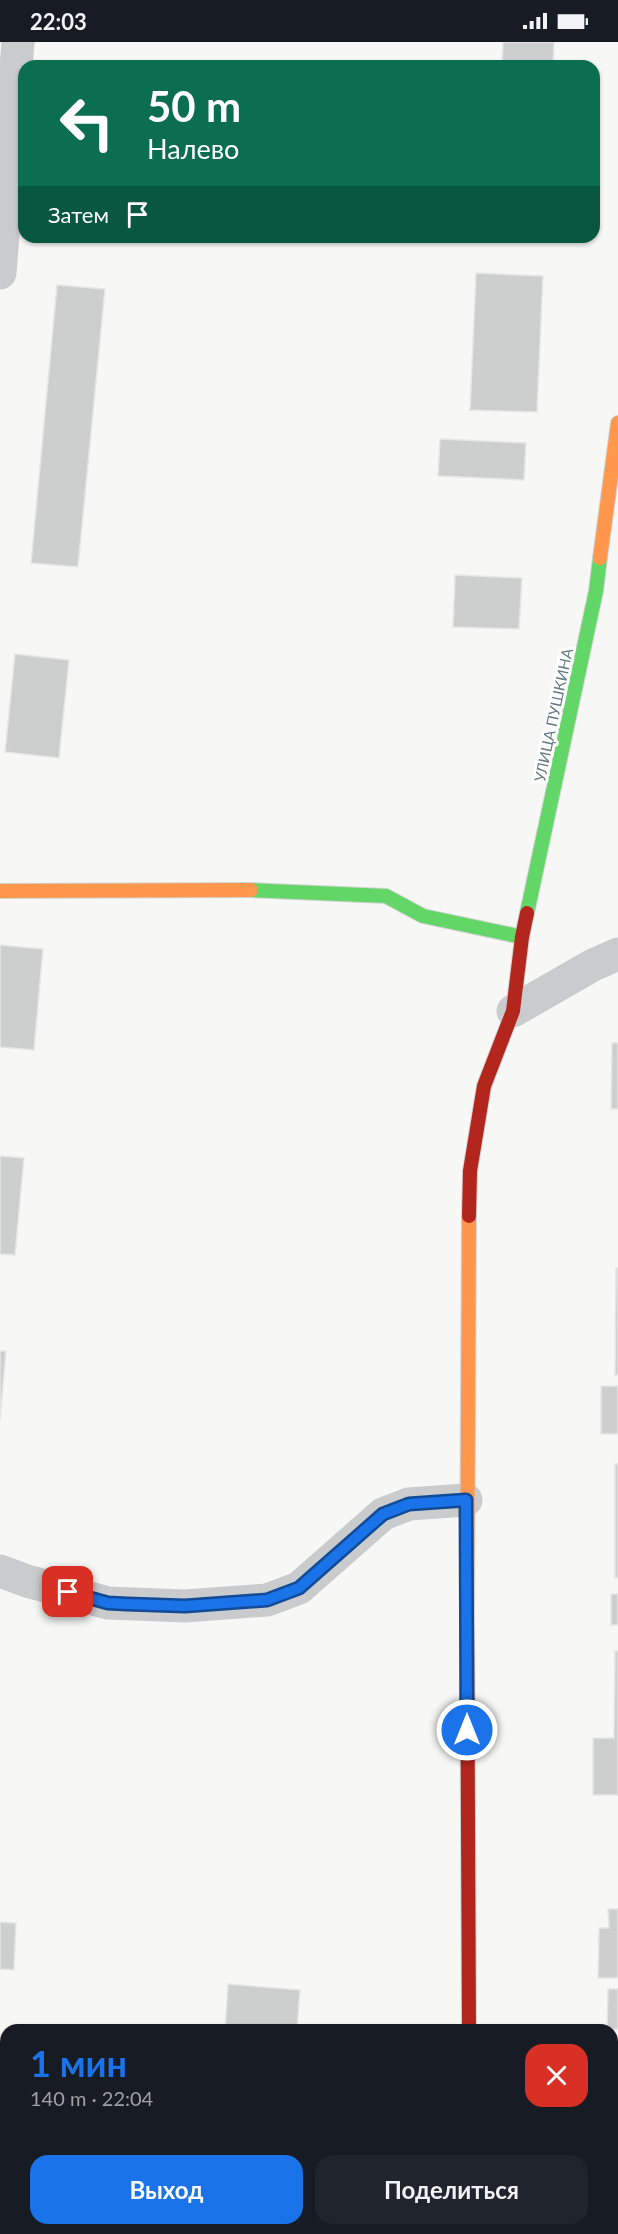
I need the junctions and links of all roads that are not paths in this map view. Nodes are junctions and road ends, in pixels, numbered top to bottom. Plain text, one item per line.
1 (18, 42) edge
2 (0, 273) edge
3 (618, 423) edge
4 (0, 891) edge
5 (522, 937) junction
6 (618, 954) edge
7 (513, 1011) junction
8 (466, 1500) junction
9 (0, 1571) edge
10 (469, 2024) edge

1 - 2 street
3 - 5 street, УЛИЦА ПУШКИНА
4 - 5 street
5 - 7 street, УЛИЦА ПУШКИНА
6 - 7 street
7 - 8 street, УЛИЦА ПУШКИНА
8 - 9 street
8 - 10 street, УЛИЦА ПУШКИНА

